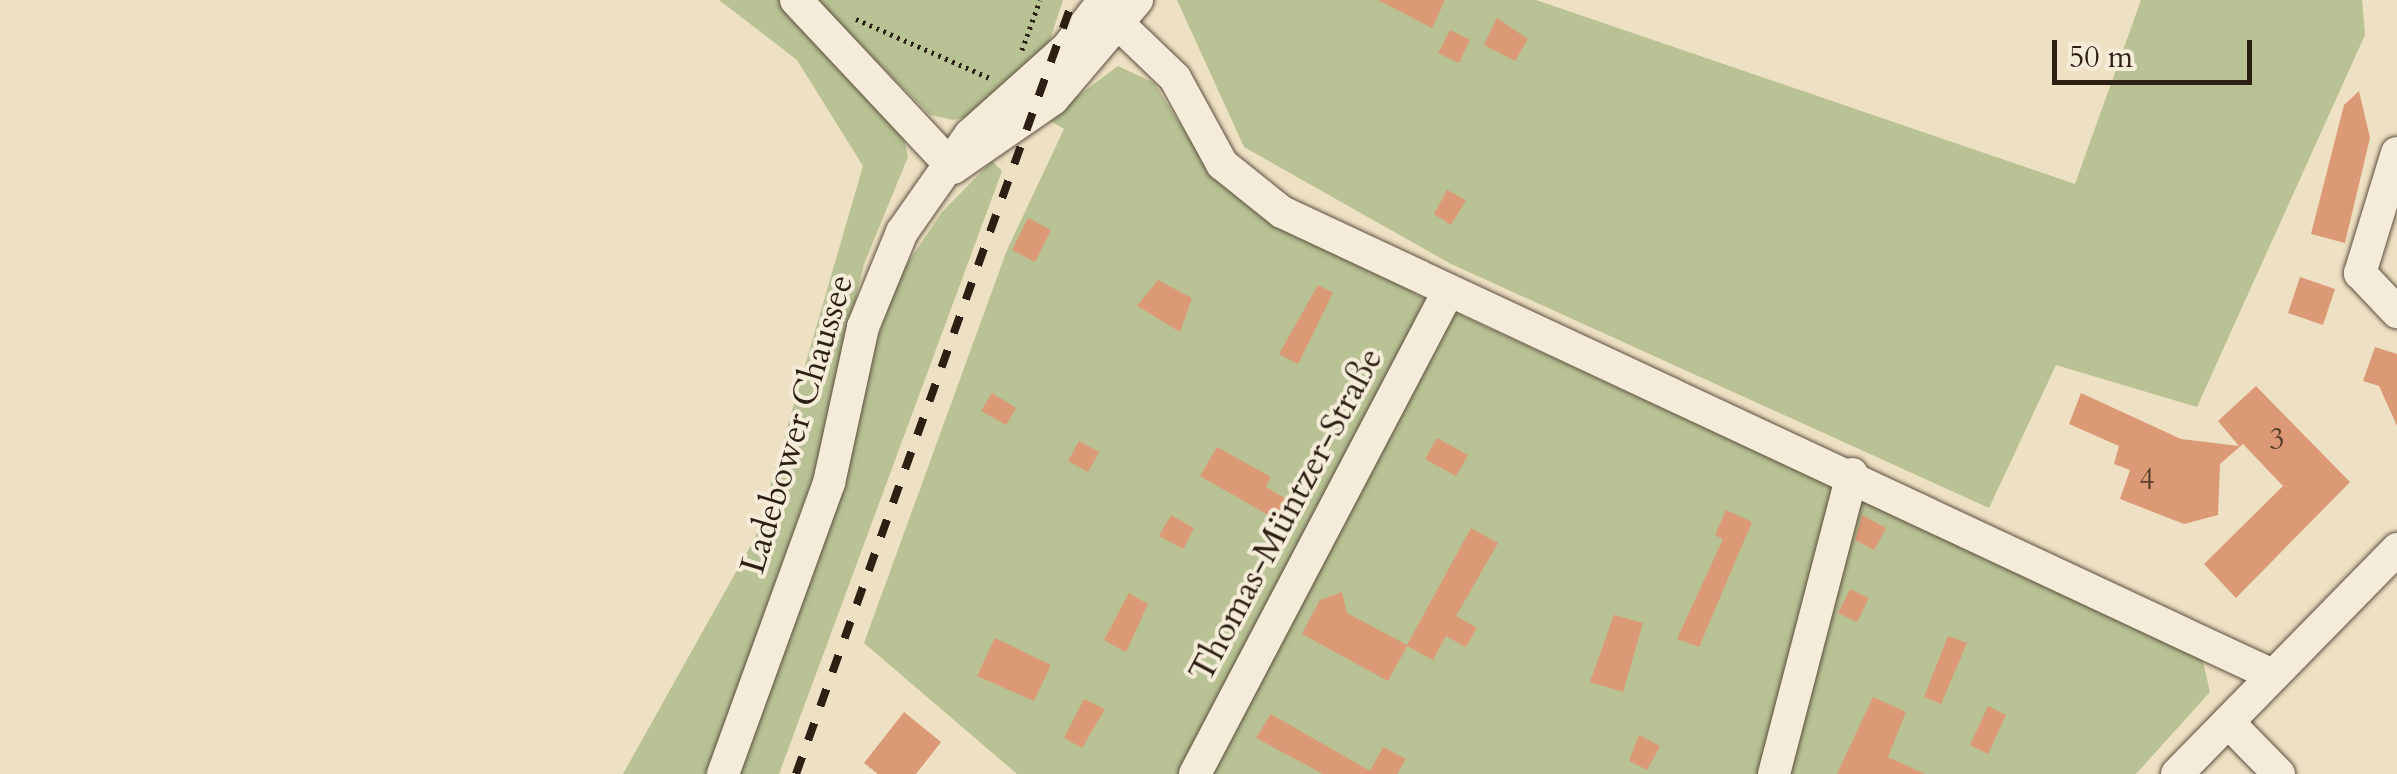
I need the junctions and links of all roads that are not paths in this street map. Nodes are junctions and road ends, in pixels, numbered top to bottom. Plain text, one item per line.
1 (796, 0) edge
2 (1116, 7) edge
3 (2397, 154) edge
4 (953, 168) junction
5 (1448, 292) junction
6 (2397, 312) edge
7 (1852, 474) junction
8 (2397, 549) edge
9 (2270, 674) junction
10 (2228, 722) junction
11 (723, 774) edge
12 (1195, 774) edge
13 (1774, 774) edge
14 (2177, 774) edge
15 (2279, 774) edge

1 - 4 street
2 - 4 street, Ladebower Chaussee
2 - 5 street
3 - 6 street
4 - 11 street, Ladebower Chaussee
5 - 7 street
5 - 12 street, Thomas-Müntzer-Straße
7 - 9 street
7 - 13 street
8 - 9 street
9 - 10 street
10 - 14 street
10 - 15 street

